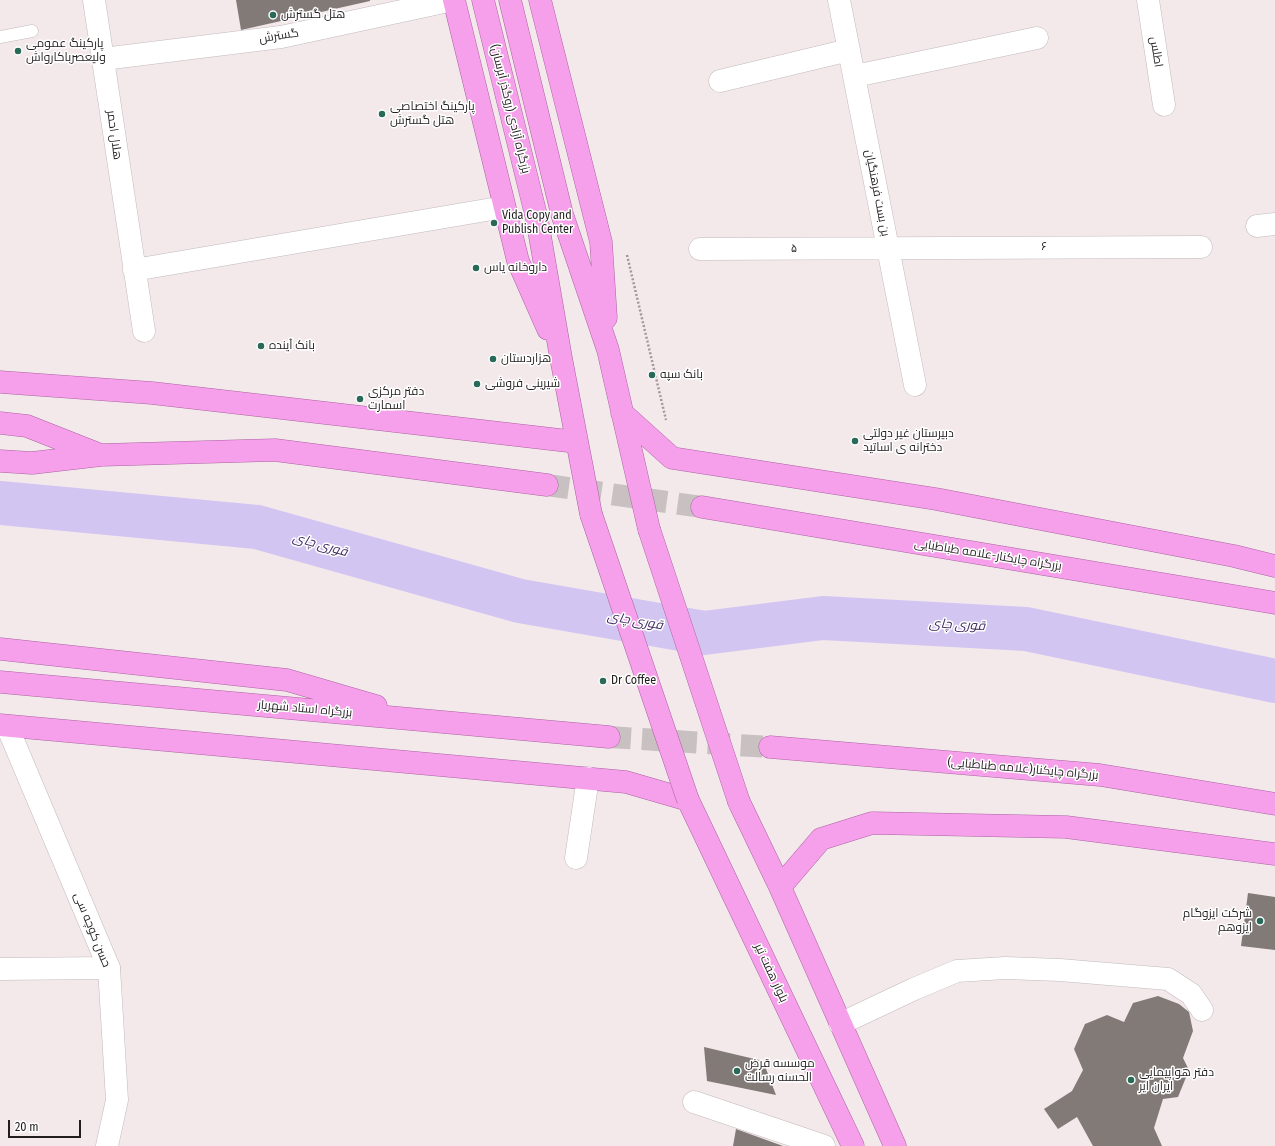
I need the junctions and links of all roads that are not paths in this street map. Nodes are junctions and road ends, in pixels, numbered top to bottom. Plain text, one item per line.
1 (453, 0) edge
2 (483, 0) edge
3 (510, 0) edge
4 (540, 0) edge
5 (840, 0) edge
6 (1148, 0) edge
7 (92, 14) edge
8 (32, 31) dead end
9 (0, 37) edge
10 (1037, 38) dead end
11 (849, 50) junction
12 (103, 59) junction
13 (854, 76) junction
14 (720, 81) dead end
15 (1164, 105) dead end
16 (504, 207) junction
17 (1201, 246) dead end
18 (888, 248) junction
19 (700, 249) dead end
20 (134, 270) junction
21 (144, 331) dead end
22 (608, 350) junction
23 (561, 358) junction
24 (0, 382) edge
25 (915, 385) dead end
26 (622, 413) junction
27 (0, 423) edge
28 (577, 442) junction
29 (101, 455) junction
30 (0, 461) edge
31 (547, 485) tunnel mouth
32 (702, 507) tunnel mouth
33 (1275, 566) edge
34 (1275, 603) edge
35 (0, 649) edge
36 (0, 682) edge
37 (424, 720) junction
38 (3, 726) edge
39 (609, 737) tunnel mouth
40 (770, 747) tunnel mouth
41 (588, 778) junction
42 (688, 800) junction
43 (1275, 804) edge
44 (1275, 854) edge
45 (576, 858) dead end
46 (780, 887) junction
47 (109, 968) junction
48 (0, 969) edge
49 (1202, 1010) dead end
50 (840, 1024) junction
51 (694, 1102) dead end
52 (107, 1146) edge
53 (824, 1146) edge
54 (853, 1146) edge
55 (895, 1146) edge

1 - 12 street, گسترش
1 - 16 highway
2 - 23 highway, بزرگراه آزادی (روگذر آبرسان)
3 - 22 highway
4 - 22 highway
5 - 11 street, بن بست فرهنگیان
6 - 15 street, اطلس
7 - 12 street, هلال احمر
8 - 9 lane
10 - 13 street
11 - 13 street, بن بست فرهنگیان
11 - 14 street
12 - 20 street, هلال احمر
13 - 18 street, بن بست فرهنگیان
16 - 20 street
16 - 23 highway
17 - 18 street, ۶
18 - 19 street, ۵
18 - 25 street, بن بست فرهنگیان
20 - 21 street, هلال احمر
22 - 26 highway
23 - 28 highway, بلوار هفت تیر
24 - 28 highway
26 - 33 highway
26 - 46 highway, bridge
27 - 29 highway
28 - 42 highway, بلوار هفت تیر, bridge
29 - 30 highway
29 - 31 highway
32 - 34 highway, بزرگراه چایکنار-علامه طباطبایی
35 - 37 highway
36 - 37 highway, بزرگراه استاد شهریار
37 - 39 highway, بزرگراه استاد شهریار
38 - 41 highway
38 - 47 street, حسن کوچه سی
40 - 43 highway, بزرگراه چایکنار(علامه طباطبایی)
41 - 42 highway
41 - 45 street
42 - 54 highway, بلوار هفت تیر
44 - 46 highway
46 - 50 highway
47 - 48 street
47 - 52 street, حسن کوچه سی
49 - 50 street
50 - 55 highway
51 - 53 street

